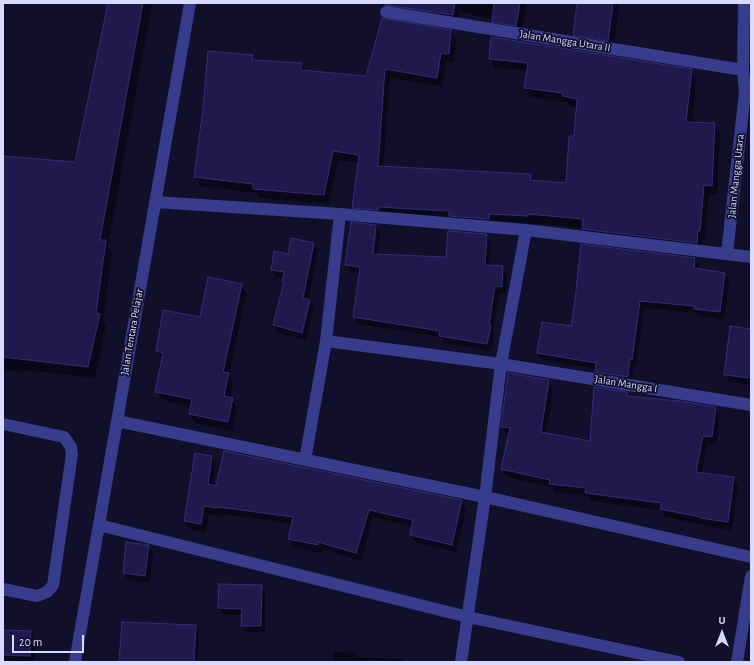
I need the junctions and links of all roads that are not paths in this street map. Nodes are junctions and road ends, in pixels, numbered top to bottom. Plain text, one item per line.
1 (190, 3) edge
2 (744, 3) edge
3 (386, 12) dead end
4 (743, 70) junction
5 (748, 93) edge
6 (155, 202) junction
7 (340, 214) junction
8 (526, 230) junction
9 (728, 253) junction
10 (751, 257) edge
11 (326, 341) junction
12 (501, 364) junction
13 (751, 405) edge
14 (117, 421) junction
15 (3, 424) edge
16 (305, 460) junction
17 (485, 497) junction
18 (99, 525) junction
19 (751, 557) edge
20 (751, 576) edge
21 (3, 589) edge
22 (468, 617) junction
23 (75, 662) edge
24 (461, 662) edge
25 (679, 662) edge
26 (737, 662) edge

1 - 6 street, Jalan Tentara Pelajar
2 - 4 street, Jalan Mangga Utara
3 - 4 street, Jalan Mangga Utara II
4 - 5 street, Jalan Mangga Utara
5 - 9 street, Jalan Mangga Utara
6 - 7 street
6 - 14 street, Jalan Tentara Pelajar
7 - 8 street
7 - 11 street
8 - 9 street
8 - 12 street
9 - 10 street
11 - 12 street, Jalan Mangga I
11 - 16 street
12 - 13 street, Jalan Mangga I
12 - 17 street
14 - 16 street
14 - 18 street, Jalan Tentara Pelajar
15 - 21 street
16 - 17 street
17 - 19 street
17 - 22 street
18 - 22 street
18 - 23 street, Jalan Tentara Pelajar
20 - 26 street
22 - 24 street
22 - 25 street

